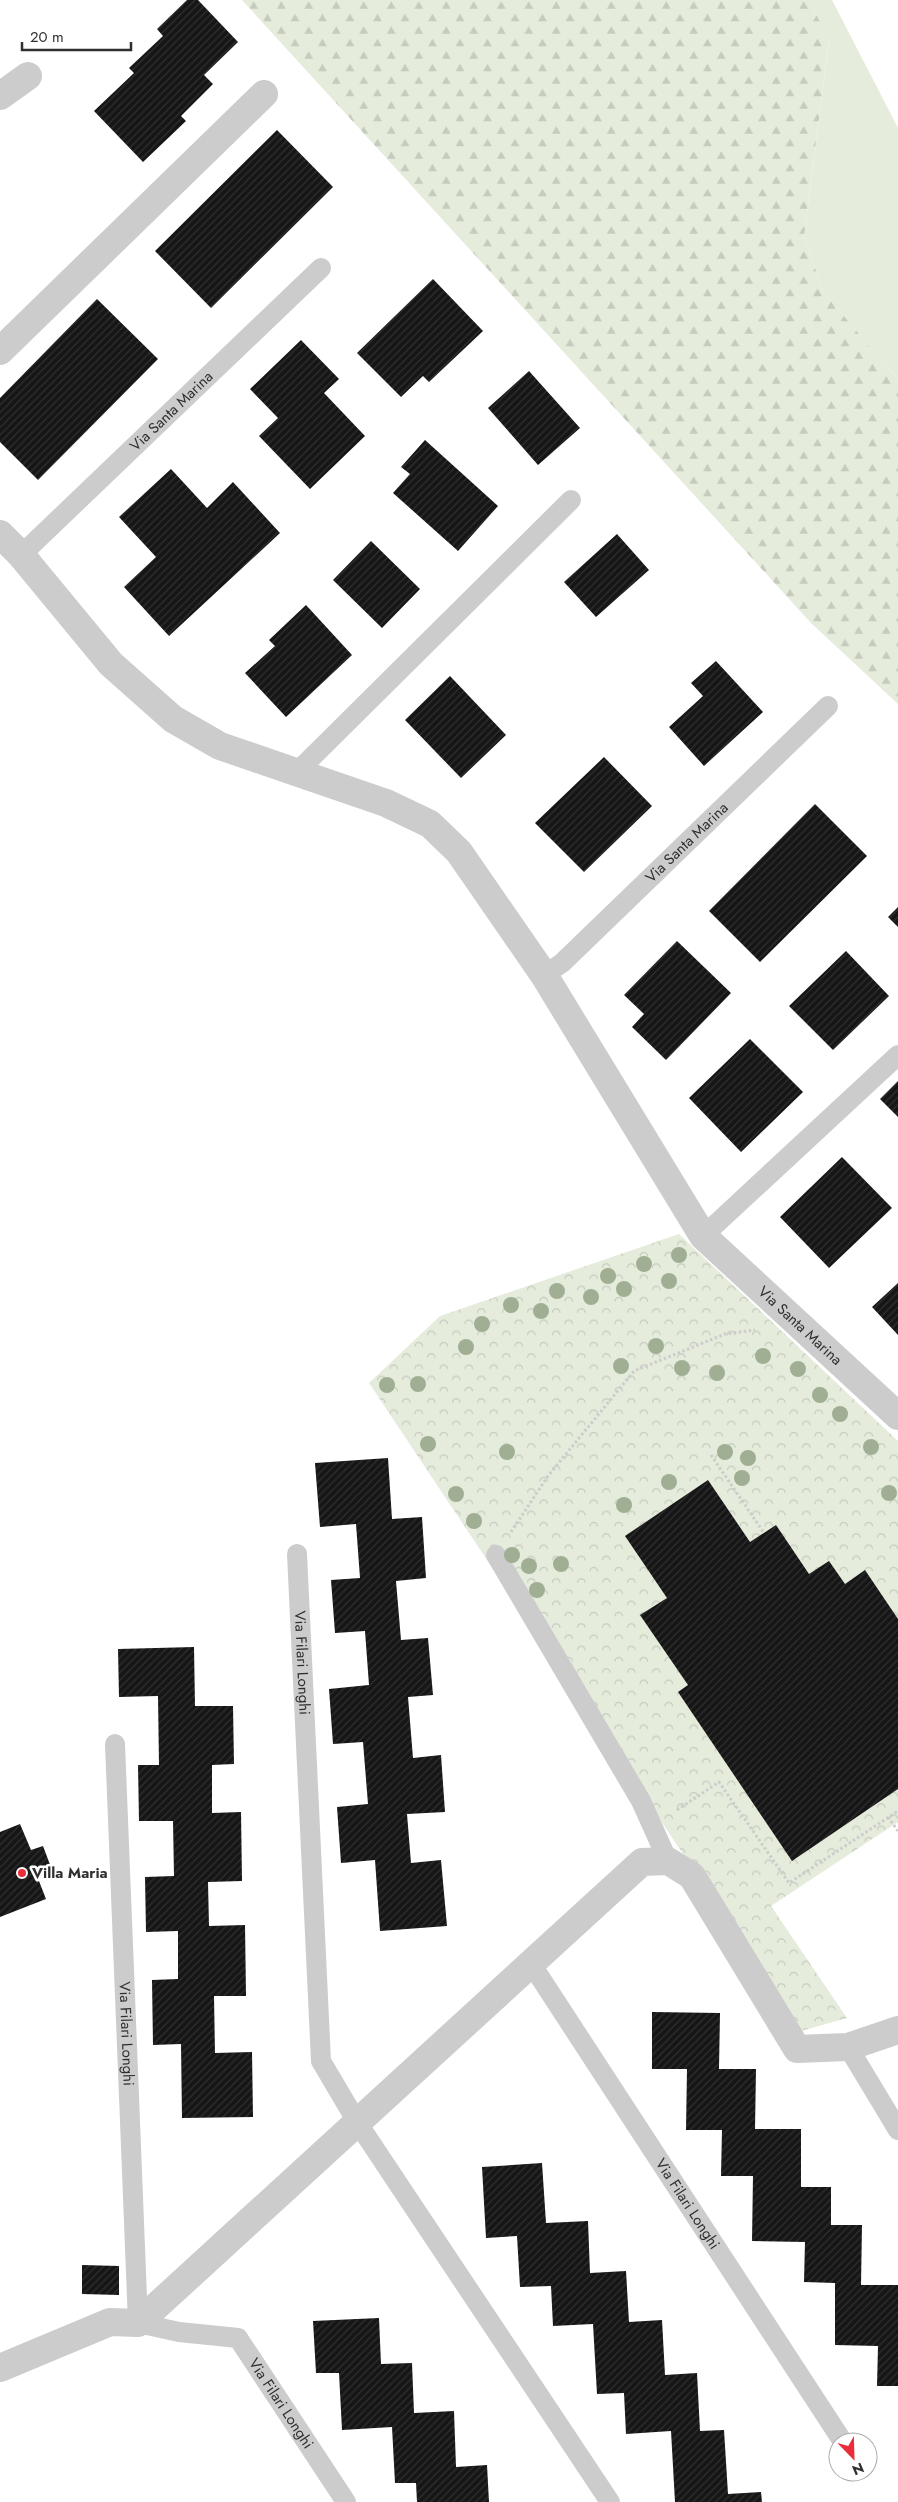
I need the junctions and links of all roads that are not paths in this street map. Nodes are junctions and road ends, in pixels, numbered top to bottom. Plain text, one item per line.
1 (28, 76) dead end
2 (264, 94) dead end
3 (0, 96) edge
4 (322, 268) dead end
5 (0, 351) edge
6 (571, 500) dead end
7 (0, 534) edge
8 (21, 556) junction
9 (828, 706) dead end
10 (297, 772) junction
11 (544, 975) junction
12 (898, 1054) edge
13 (703, 1236) junction
14 (898, 1416) edge
15 (297, 1554) dead end
16 (496, 1555) road end
17 (115, 1744) dead end
18 (668, 1861) junction
19 (532, 1965) junction
20 (898, 2030) edge
21 (848, 2047) junction
22 (357, 2122) junction
23 (898, 2130) edge
24 (138, 2323) junction
25 (0, 2368) edge
26 (836, 2432) edge
27 (346, 2502) edge
28 (610, 2502) edge

1 - 3 street
2 - 5 street
4 - 8 lane, Via Santa Marina
6 - 10 lane
7 - 8 street, Via Santa Marina
8 - 10 street, Via Santa Marina
9 - 11 lane, Via Santa Marina
10 - 11 street, Via Santa Marina
11 - 13 street, Via Santa Marina
12 - 13 lane
13 - 14 street, Via Santa Marina
15 - 22 lane, Via Filari Longhi
16 - 18 lane
17 - 24 lane, Via Filari Longhi
18 - 19 street
18 - 21 street
19 - 22 street
19 - 26 lane, Via Filari Longhi
20 - 21 street
21 - 23 lane
22 - 24 street
22 - 28 lane, Via Filari Longhi
24 - 25 street, Via Filari Longhi
24 - 27 lane, Via Filari Longhi

